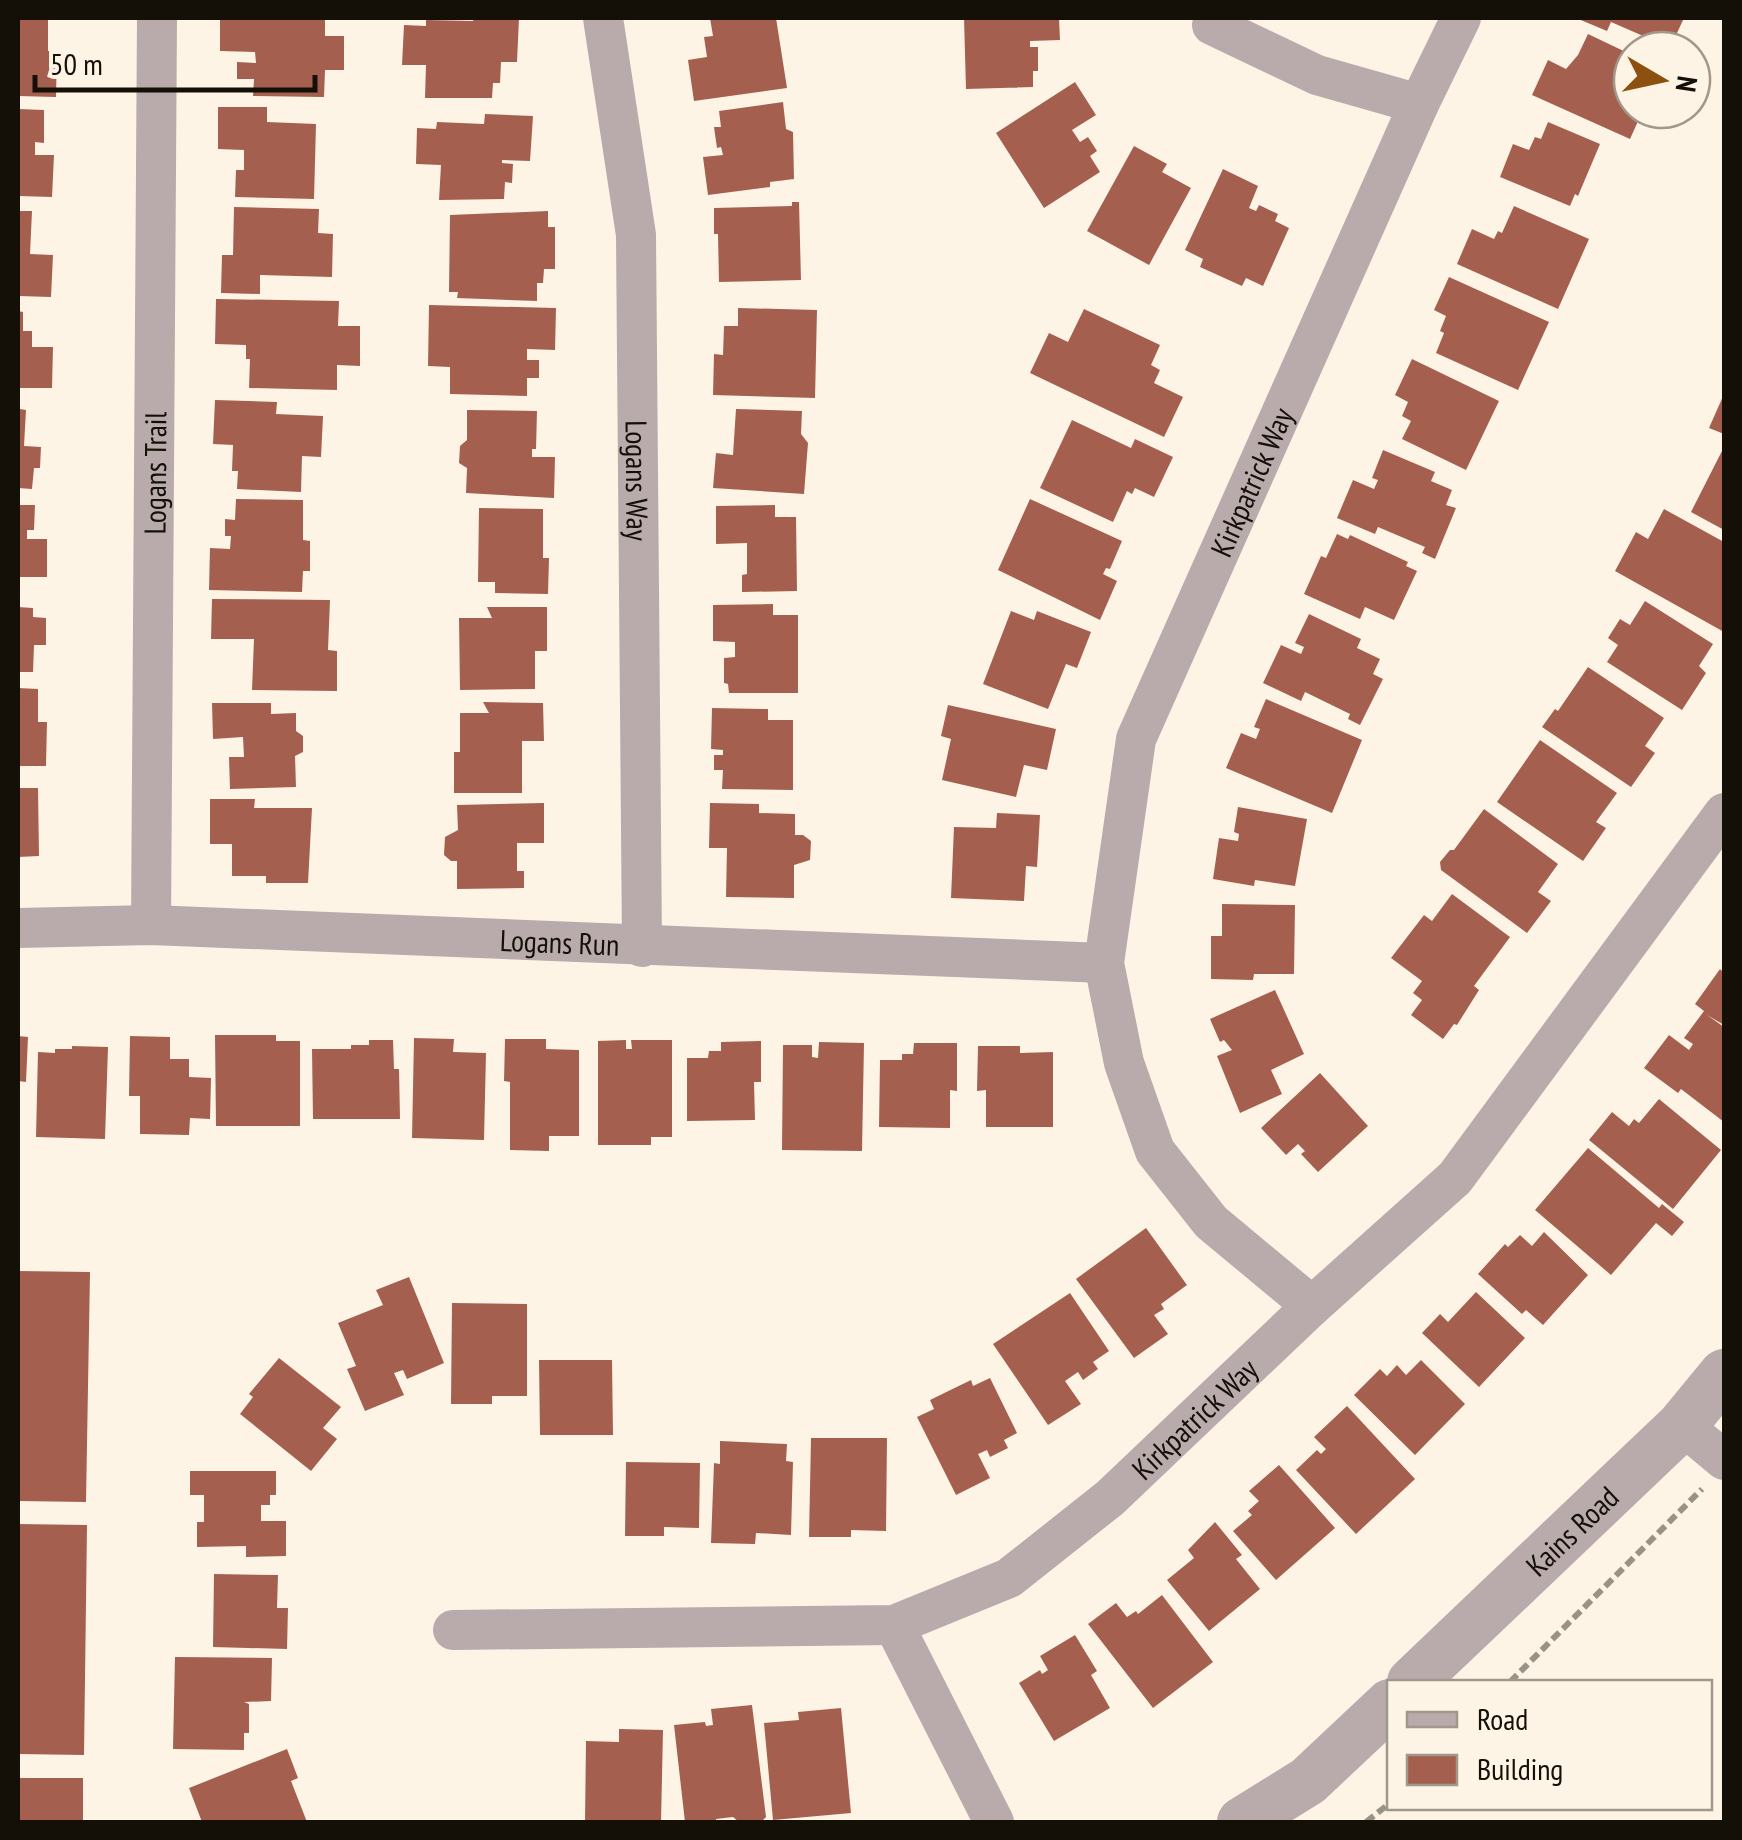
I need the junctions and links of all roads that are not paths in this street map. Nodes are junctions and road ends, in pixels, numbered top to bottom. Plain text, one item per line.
1 (157, 18) edge
2 (603, 18) edge
3 (1462, 18) edge
4 (1212, 25) dead end
5 (1419, 104) junction
6 (1724, 813) edge
7 (151, 925) junction
8 (18, 928) edge
9 (642, 947) junction
10 (1104, 963) junction
11 (1312, 1306) junction
12 (1724, 1374) edge
13 (1682, 1425) junction
14 (1718, 1470) edge
15 (894, 1625) junction
16 (453, 1630) dead end
17 (1414, 1680) edge
18 (1387, 1707) edge
19 (994, 1822) edge
20 (1242, 1822) edge

1 - 7 street, Logans Trail
2 - 9 street, Logans Way
3 - 5 street, Kirkpatrick Way
4 - 5 street
5 - 10 street, Kirkpatrick Way
6 - 11 street, Kirkpatrick Way
7 - 8 street, Logans Run
7 - 9 street, Logans Run
9 - 10 street, Logans Run
10 - 11 street, Kirkpatrick Way
11 - 15 street, Kirkpatrick Way
12 - 13 street, Kains Road
13 - 14 street
13 - 17 street, Kains Road
15 - 16 street, Kirkpatrick Way
15 - 19 street
18 - 20 street

